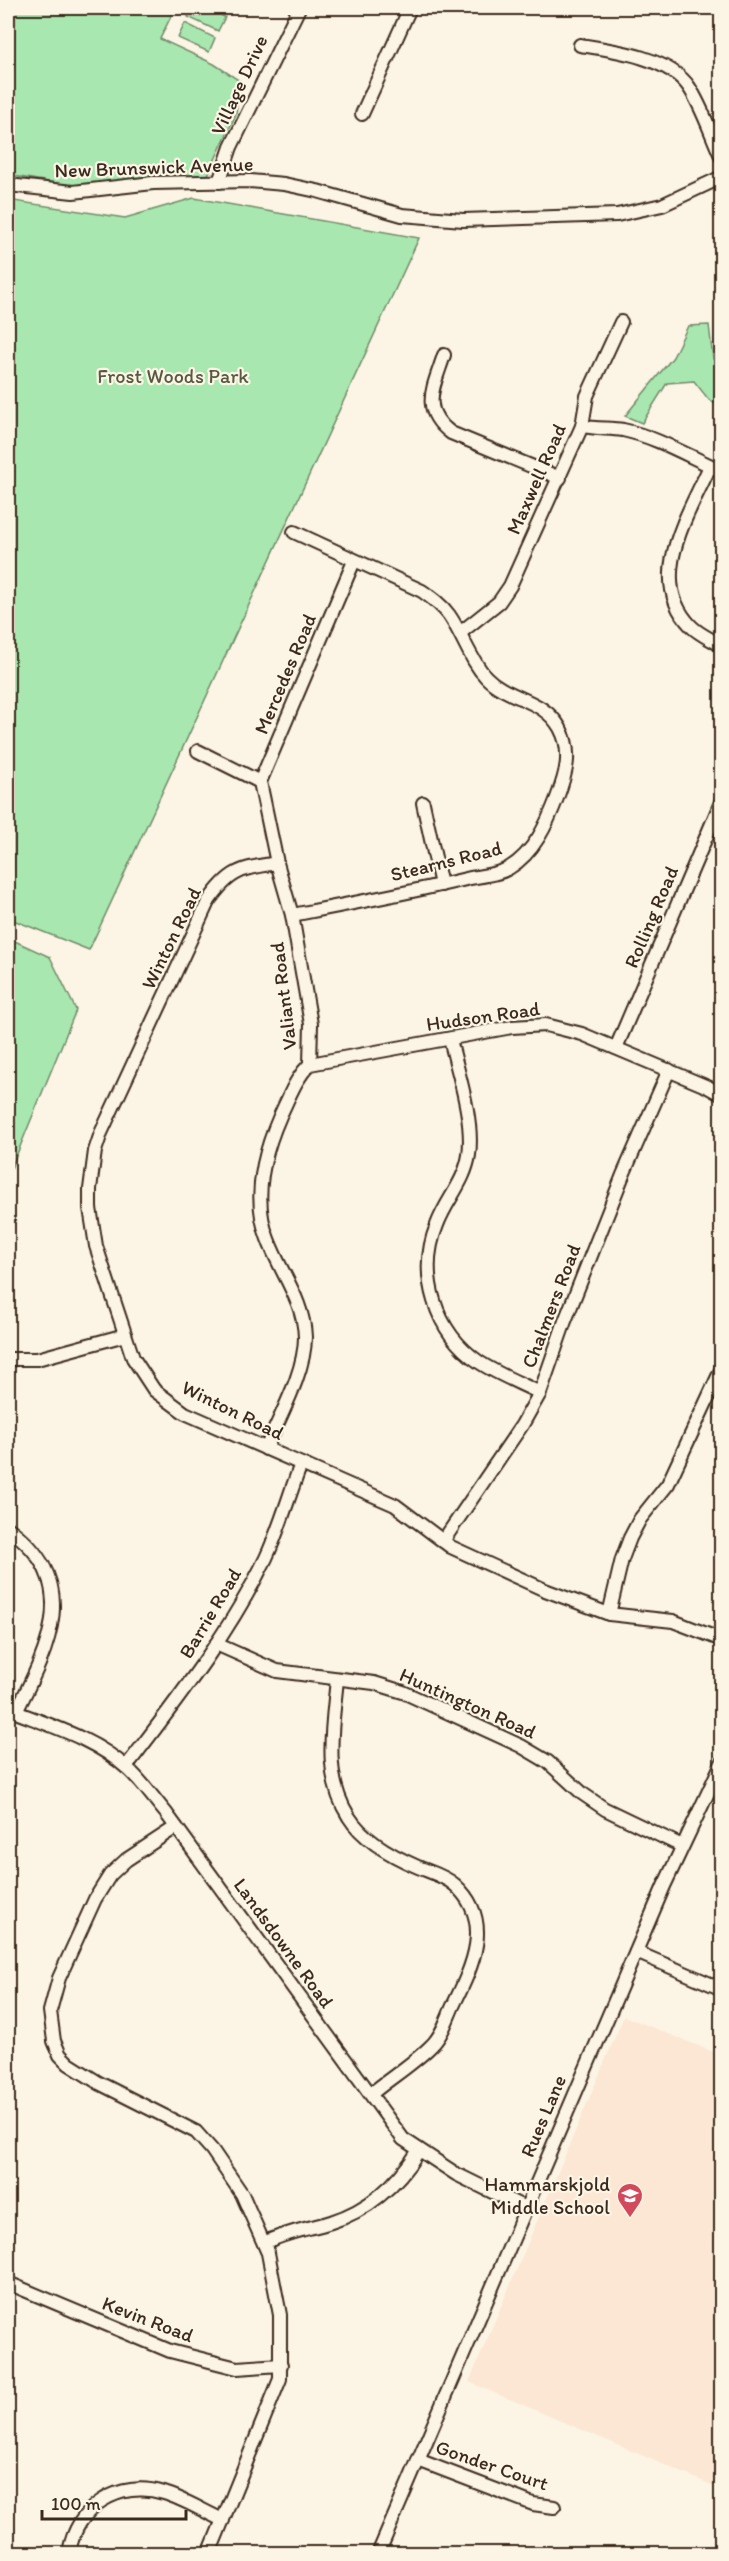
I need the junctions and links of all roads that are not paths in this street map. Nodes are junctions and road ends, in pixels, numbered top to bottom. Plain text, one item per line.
1 (299, 8) edge
2 (410, 8) edge
3 (580, 45) dead end
4 (362, 114) dead end
5 (722, 158) edge
6 (722, 177) edge
7 (219, 182) junction
8 (8, 185) edge
9 (621, 322) dead end
10 (444, 355) dead end
11 (582, 426) junction
12 (716, 468) edge
13 (560, 478) junction
14 (294, 532) dead end
15 (354, 561) junction
16 (460, 633) junction
17 (722, 646) edge
18 (198, 751) dead end
19 (260, 782) junction
20 (722, 800) edge
21 (423, 803) dead end
22 (277, 863) junction
23 (441, 885) junction
24 (292, 915) junction
25 (450, 1038) junction
26 (616, 1048) junction
27 (310, 1064) junction
28 (669, 1070) junction
29 (722, 1095) edge
30 (124, 1335) junction
31 (8, 1359) edge
32 (722, 1368) edge
33 (540, 1393) junction
34 (266, 1449) junction
35 (300, 1464) junction
36 (8, 1528) edge
37 (443, 1541) junction
38 (609, 1614) junction
39 (722, 1640) edge
40 (216, 1644) junction
41 (337, 1679) junction
42 (12, 1710) edge
43 (722, 1763) edge
44 (126, 1767) junction
45 (176, 1827) junction
46 (682, 1846) junction
47 (636, 1952) junction
48 (722, 1989) edge
49 (370, 2094) junction
50 (419, 2150) junction
51 (525, 2208) junction
52 (264, 2243) junction
53 (8, 2283) edge
54 (281, 2365) junction
55 (418, 2460) junction
56 (554, 2507) dead end
57 (222, 2520) junction
58 (69, 2553) edge
59 (209, 2553) edge
60 (378, 2553) edge

1 - 7 street, Village Drive
2 - 4 street
3 - 5 street
6 - 7 street, New Brunswick Avenue
7 - 8 street, New Brunswick Avenue
9 - 11 street, Maxwell Road
10 - 13 street
11 - 12 street
11 - 13 street, Maxwell Road
12 - 17 street
13 - 16 street, Maxwell Road
14 - 15 street, Stearns Road
15 - 16 street, Stearns Road
15 - 19 street, Mercedes Road
16 - 23 street, Stearns Road
18 - 19 street
19 - 22 street, Valiant Road
20 - 26 street, Rolling Road
21 - 23 street
22 - 24 street, Valiant Road
22 - 30 street, Winton Road
23 - 24 street, Stearns Road
24 - 27 street, Valiant Road
25 - 26 street, Hudson Road
25 - 27 street, Hudson Road
25 - 33 street
26 - 28 street, Hudson Road
27 - 34 street, Valiant Road
28 - 29 street, Hudson Road
28 - 33 street, Chalmers Road
30 - 31 street
30 - 34 street, Winton Road
32 - 38 street
33 - 37 street, Chalmers Road
34 - 35 street, Winton Road
35 - 37 street, Winton Road
35 - 40 street, Barrie Road
36 - 42 street
37 - 38 street, Winton Road
38 - 39 street, Winton Road
40 - 41 street, Huntington Road
40 - 44 street, Barrie Road
41 - 46 street, Huntington Road
41 - 49 street
42 - 44 street, Landsdowne Road
43 - 46 street, Rues Lane
44 - 45 street, Landsdowne Road
45 - 49 street, Landsdowne Road
45 - 52 street
46 - 47 street, Rues Lane
47 - 48 street
47 - 51 street, Rues Lane
49 - 50 street, Landsdowne Road
50 - 51 street, Landsdowne Road
50 - 52 street
51 - 55 street, Rues Lane
52 - 54 street
53 - 54 street, Kevin Road
54 - 57 street
55 - 56 street, Gonder Court
55 - 60 street, Rues Lane
57 - 58 street
57 - 59 street

